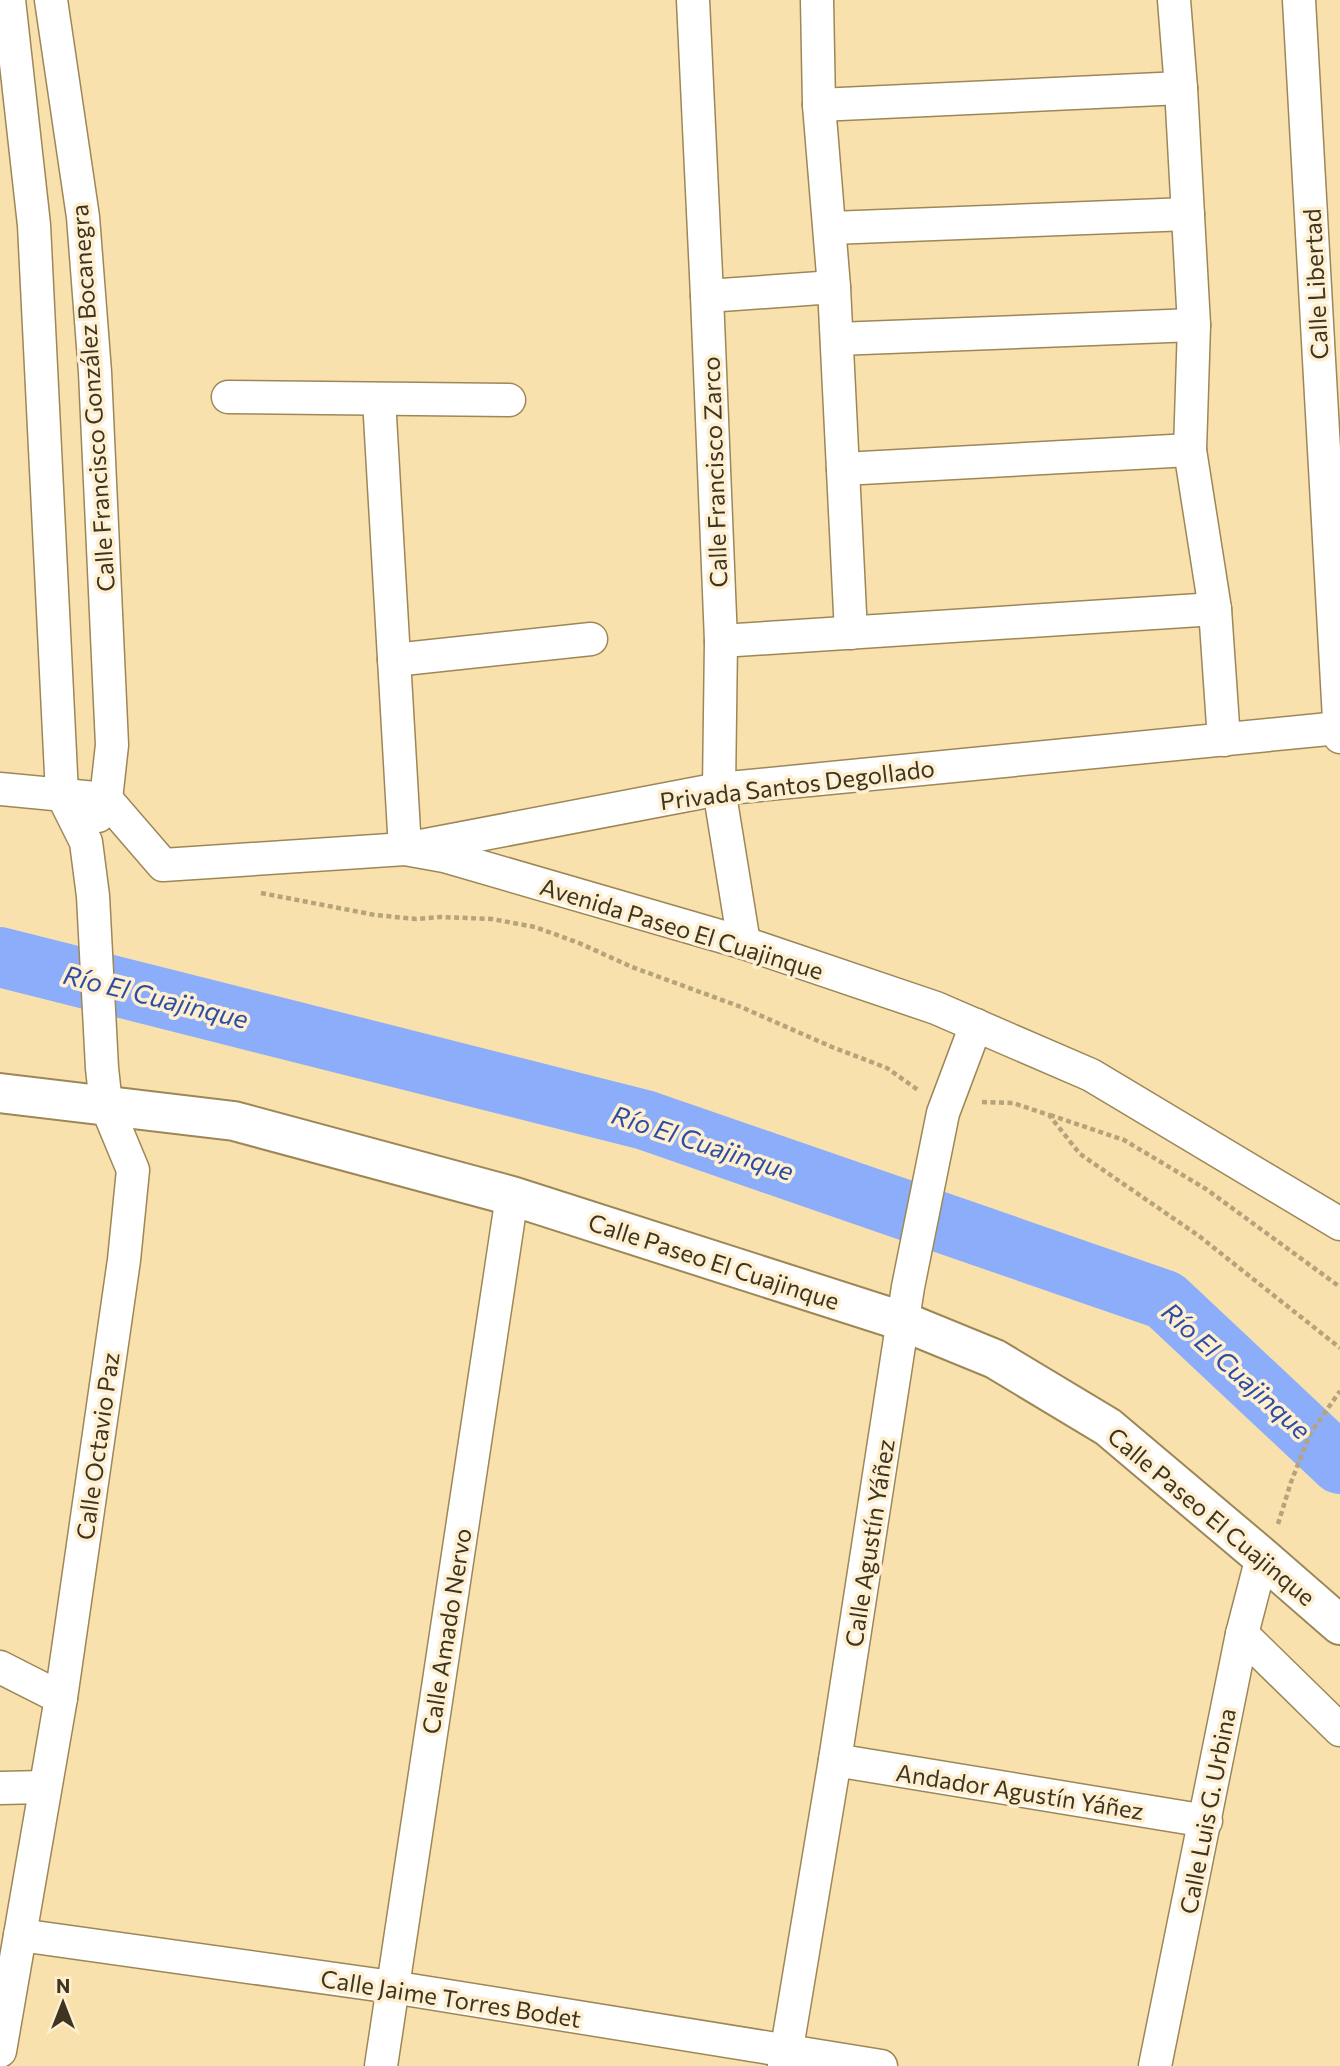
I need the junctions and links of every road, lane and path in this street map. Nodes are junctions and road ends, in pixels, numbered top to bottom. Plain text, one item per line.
1 (9, 0) edge
2 (51, 0) edge
3 (693, 0) edge
4 (817, 0) edge
5 (1174, 0) edge
6 (1299, 0) edge
7 (1181, 88) junction
8 (819, 105) junction
9 (1188, 214) junction
10 (83, 217) junction
11 (34, 225) junction
12 (831, 228) junction
13 (834, 287) junction
14 (707, 296) junction
15 (1194, 325) junction
16 (837, 339) junction
17 (228, 397) dead end
18 (379, 399) junction
19 (509, 400) dead end
20 (1190, 450) junction
21 (843, 469) junction
22 (1215, 609) junction
23 (851, 633) junction
24 (592, 639) dead end
25 (720, 640) junction
26 (394, 660) junction
27 (1338, 664) edge
28 (1339, 728) edge
29 (1340, 737) edge
30 (1224, 740) junction
31 (0, 789) edge
32 (719, 789) junction
33 (62, 794) junction
34 (106, 799) junction
35 (86, 842) junction
36 (404, 849) junction
37 (250, 890) dead end
38 (744, 943) junction
39 (976, 1025) junction
40 (104, 1086) junction
41 (914, 1088) dead end
42 (0, 1093) edge
43 (972, 1101) dead end
44 (1049, 1115) junction
45 (512, 1196) junction
46 (1340, 1224) edge
47 (1340, 1287) edge
48 (902, 1321) junction
49 (1340, 1348) edge
50 (1340, 1391) edge
51 (1270, 1543) junction
52 (1340, 1625) edge
53 (1242, 1634) junction
54 (0, 1667) edge
55 (61, 1698) junction
56 (1340, 1730) edge
57 (835, 1760) junction
58 (0, 1787) edge
59 (45, 1787) junction
60 (1206, 1821) junction
61 (20, 1935) junction
62 (392, 1987) junction
63 (0, 2051) edge
64 (785, 2058) edge
65 (381, 2066) edge
66 (881, 2066) edge
67 (1155, 2066) edge

1 - 11 street, Calle Francisco González Bocanegra
2 - 10 street, Calle Francisco González Bocanegra
3 - 14 street, Calle Francisco Zarco
4 - 8 street
5 - 7 street
6 - 27 street, Calle Libertad
7 - 8 street
7 - 9 street
8 - 12 street
9 - 12 street
9 - 15 street
10 - 11 street
10 - 34 street, Calle Francisco González Bocanegra
11 - 33 street, Calle Francisco González Bocanegra
12 - 13 street
13 - 14 street
13 - 16 street
14 - 25 street, Calle Francisco Zarco
15 - 16 street
15 - 20 street
16 - 21 street
17 - 18 street
18 - 19 street
18 - 26 street
20 - 21 street
20 - 22 street
21 - 23 street
22 - 23 street
22 - 30 street
23 - 25 street
24 - 26 street
25 - 32 street, Calle Francisco Zarco
26 - 36 street
27 - 28 street, Calle Libertad
28 - 29 street, Calle Libertad
28 - 30 street, Privada Santos Degollado
30 - 32 street, Privada Santos Degollado
31 - 33 street
32 - 36 street, Privada Santos Degollado
32 - 38 street, Calle Francisco Zarco
33 - 34 street
33 - 35 street, Calle Octavio Paz
34 - 35 street
34 - 36 street, Avenida Paseo El Cuajinque
35 - 40 street, Calle Octavio Paz
36 - 38 street, Avenida Paseo El Cuajinque
37 - 41 path
38 - 39 street, Avenida Paseo El Cuajinque
39 - 46 street, Avenida Paseo El Cuajinque
39 - 48 street, Calle Agustín Yáñez
40 - 42 street, Calle Paseo El Cuajinque
40 - 45 street, Calle Paseo El Cuajinque
40 - 55 street, Calle Octavio Paz
43 - 44 path
44 - 47 path
44 - 49 path
45 - 48 street, Calle Paseo El Cuajinque
45 - 62 street, Calle Amado Nervo
48 - 51 street, Calle Paseo El Cuajinque
48 - 57 street, Calle Agustín Yáñez
50 - 51 path
51 - 52 street, Calle Paseo El Cuajinque
51 - 53 street, Calle Luis G. Urbina
53 - 56 street
53 - 60 street, Calle Luis G. Urbina
54 - 55 street
55 - 59 street, Calle Octavio Paz
57 - 60 street, Andador Agustín Yáñez
57 - 64 street, Calle Agustín Yáñez
58 - 59 street
59 - 61 street, Calle Octavio Paz
60 - 67 street, Calle Luis G. Urbina
61 - 62 street, Calle Jaime Torres Bodet
61 - 63 street, Calle Octavio Paz
62 - 64 street, Calle Jaime Torres Bodet
62 - 65 street, Calle Amado Nervo
64 - 66 street, Calle Jaime Torres Bodet

